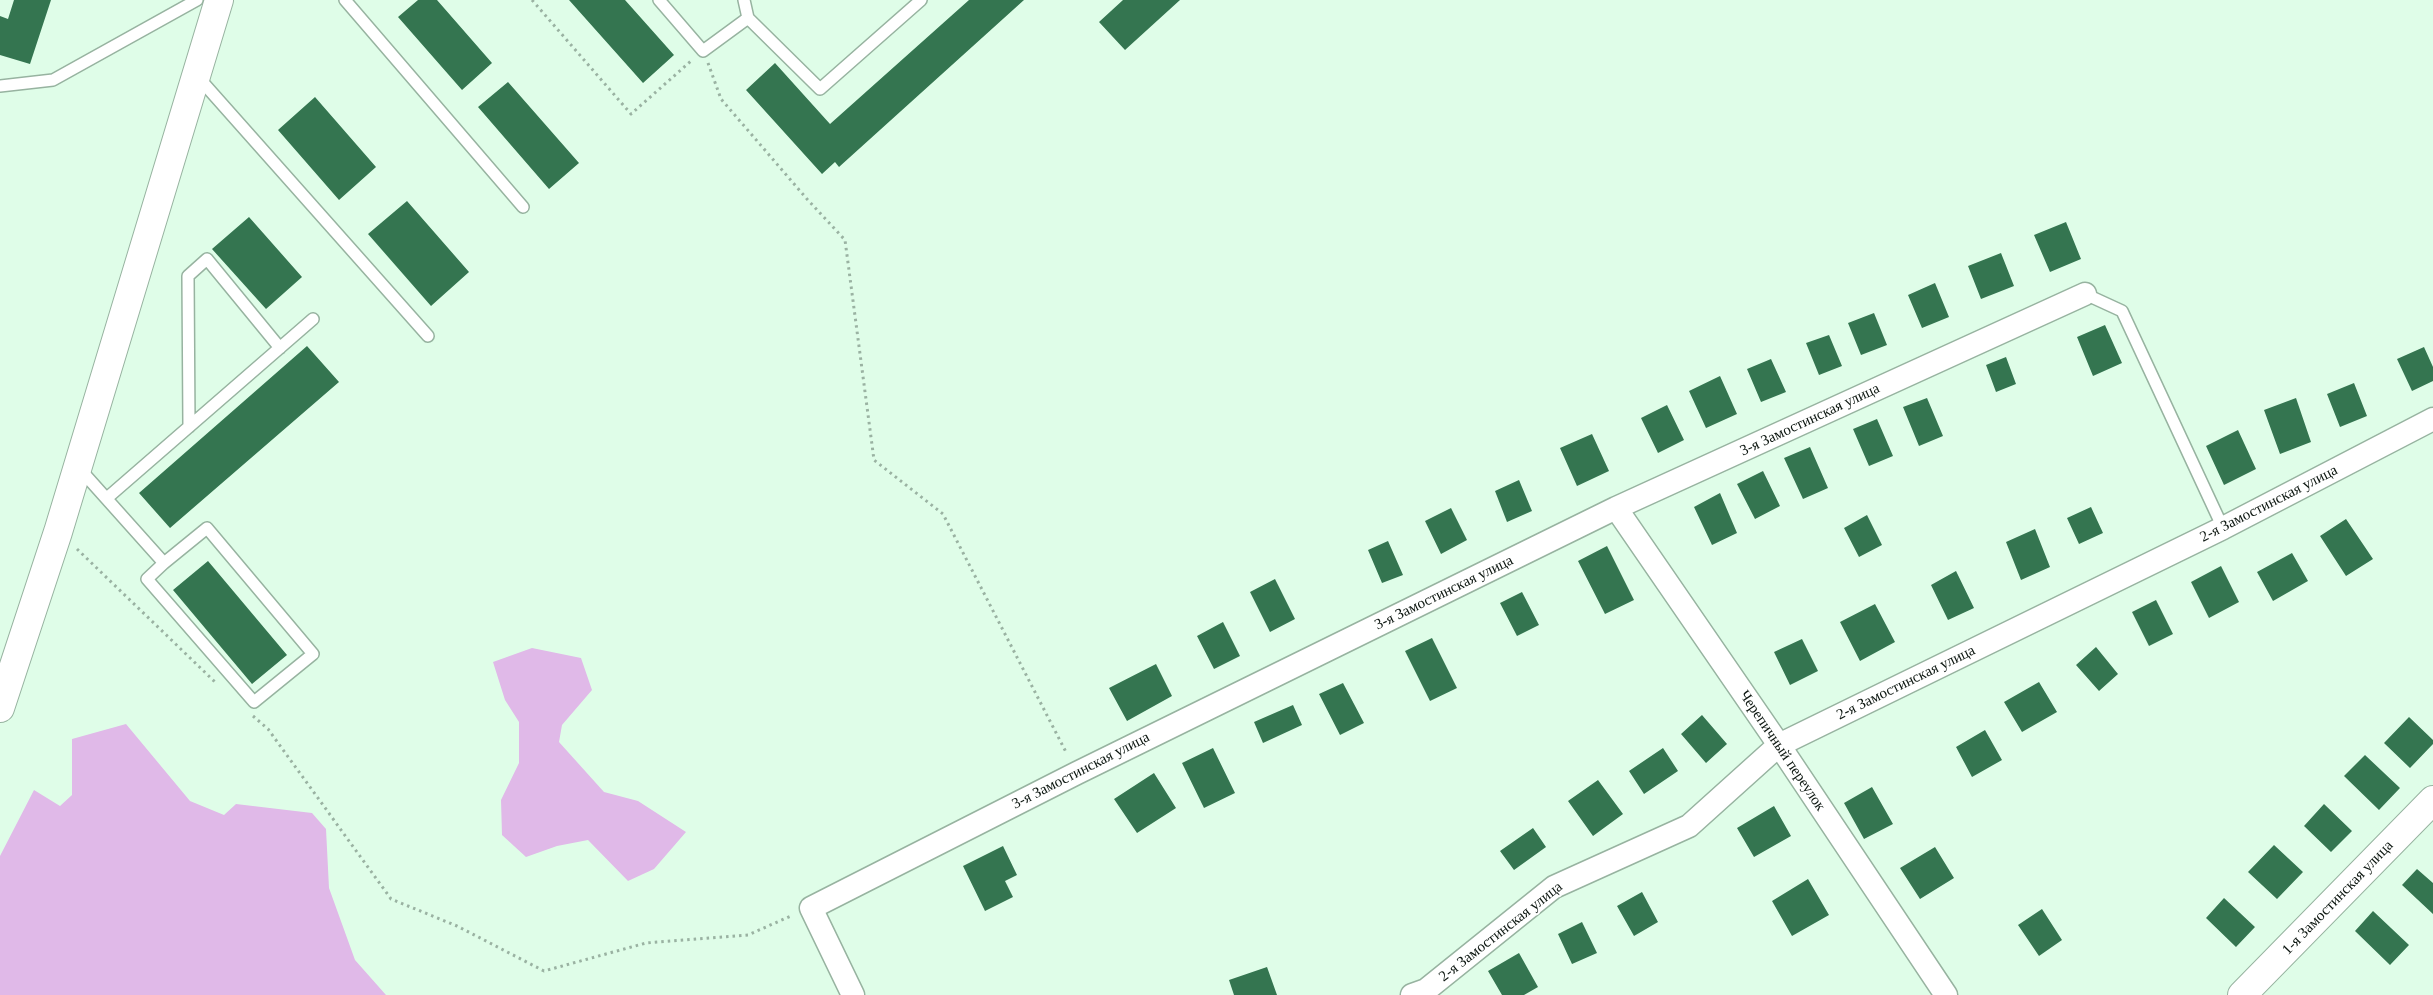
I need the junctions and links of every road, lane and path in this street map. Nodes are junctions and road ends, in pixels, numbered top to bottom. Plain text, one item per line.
1 (197, 0) edge
2 (219, 0) edge
3 (345, 0) edge
4 (532, 0) edge
5 (658, 0) edge
6 (744, 0) edge
7 (921, 0) edge
8 (748, 18) junction
9 (703, 50) junction
10 (196, 76) junction
11 (0, 86) edge
12 (523, 208) dead end
13 (2085, 294) joint
14 (313, 319) dead end
15 (428, 336) dead end
16 (280, 348) junction
17 (2433, 419) edge
18 (189, 427) junction
19 (78, 466) junction
20 (107, 498) junction
21 (1616, 508) junction
22 (2223, 528) junction
23 (58, 532) junction
24 (164, 563) junction
25 (216, 684) dead end
26 (0, 708) edge
27 (246, 710) dead end
28 (1779, 745) junction
29 (1077, 773) junction
30 (2433, 800) edge
31 (811, 908) junction
32 (854, 995) edge
33 (1412, 995) edge
34 (1946, 995) edge
35 (2242, 995) edge

1 - 11 lane
2 - 10 street
3 - 12 lane
4 - 9 path
5 - 9 lane
6 - 8 lane
7 - 8 lane
8 - 9 lane
9 - 29 path
10 - 15 lane
10 - 19 street
13 - 21 street, 3-я Замостинская улица
13 - 22 lane
14 - 16 lane
16 - 18 lane
16 - 18 lane
17 - 22 street, 2-я Замостинская улица
18 - 20 lane
19 - 20 lane
19 - 23 street
20 - 24 lane
21 - 28 street, Черепичный переулок
21 - 29 street, 3-я Замостинская улица
22 - 28 street, 2-я Замостинская улица
23 - 25 path
23 - 26 street
24 - 24 lane
27 - 31 path
28 - 33 street, 2-я Замостинская улица
28 - 34 street, Черепичный переулок
29 - 31 street, 3-я Замостинская улица
30 - 35 street, 1-я Замостинская улица
31 - 32 street

